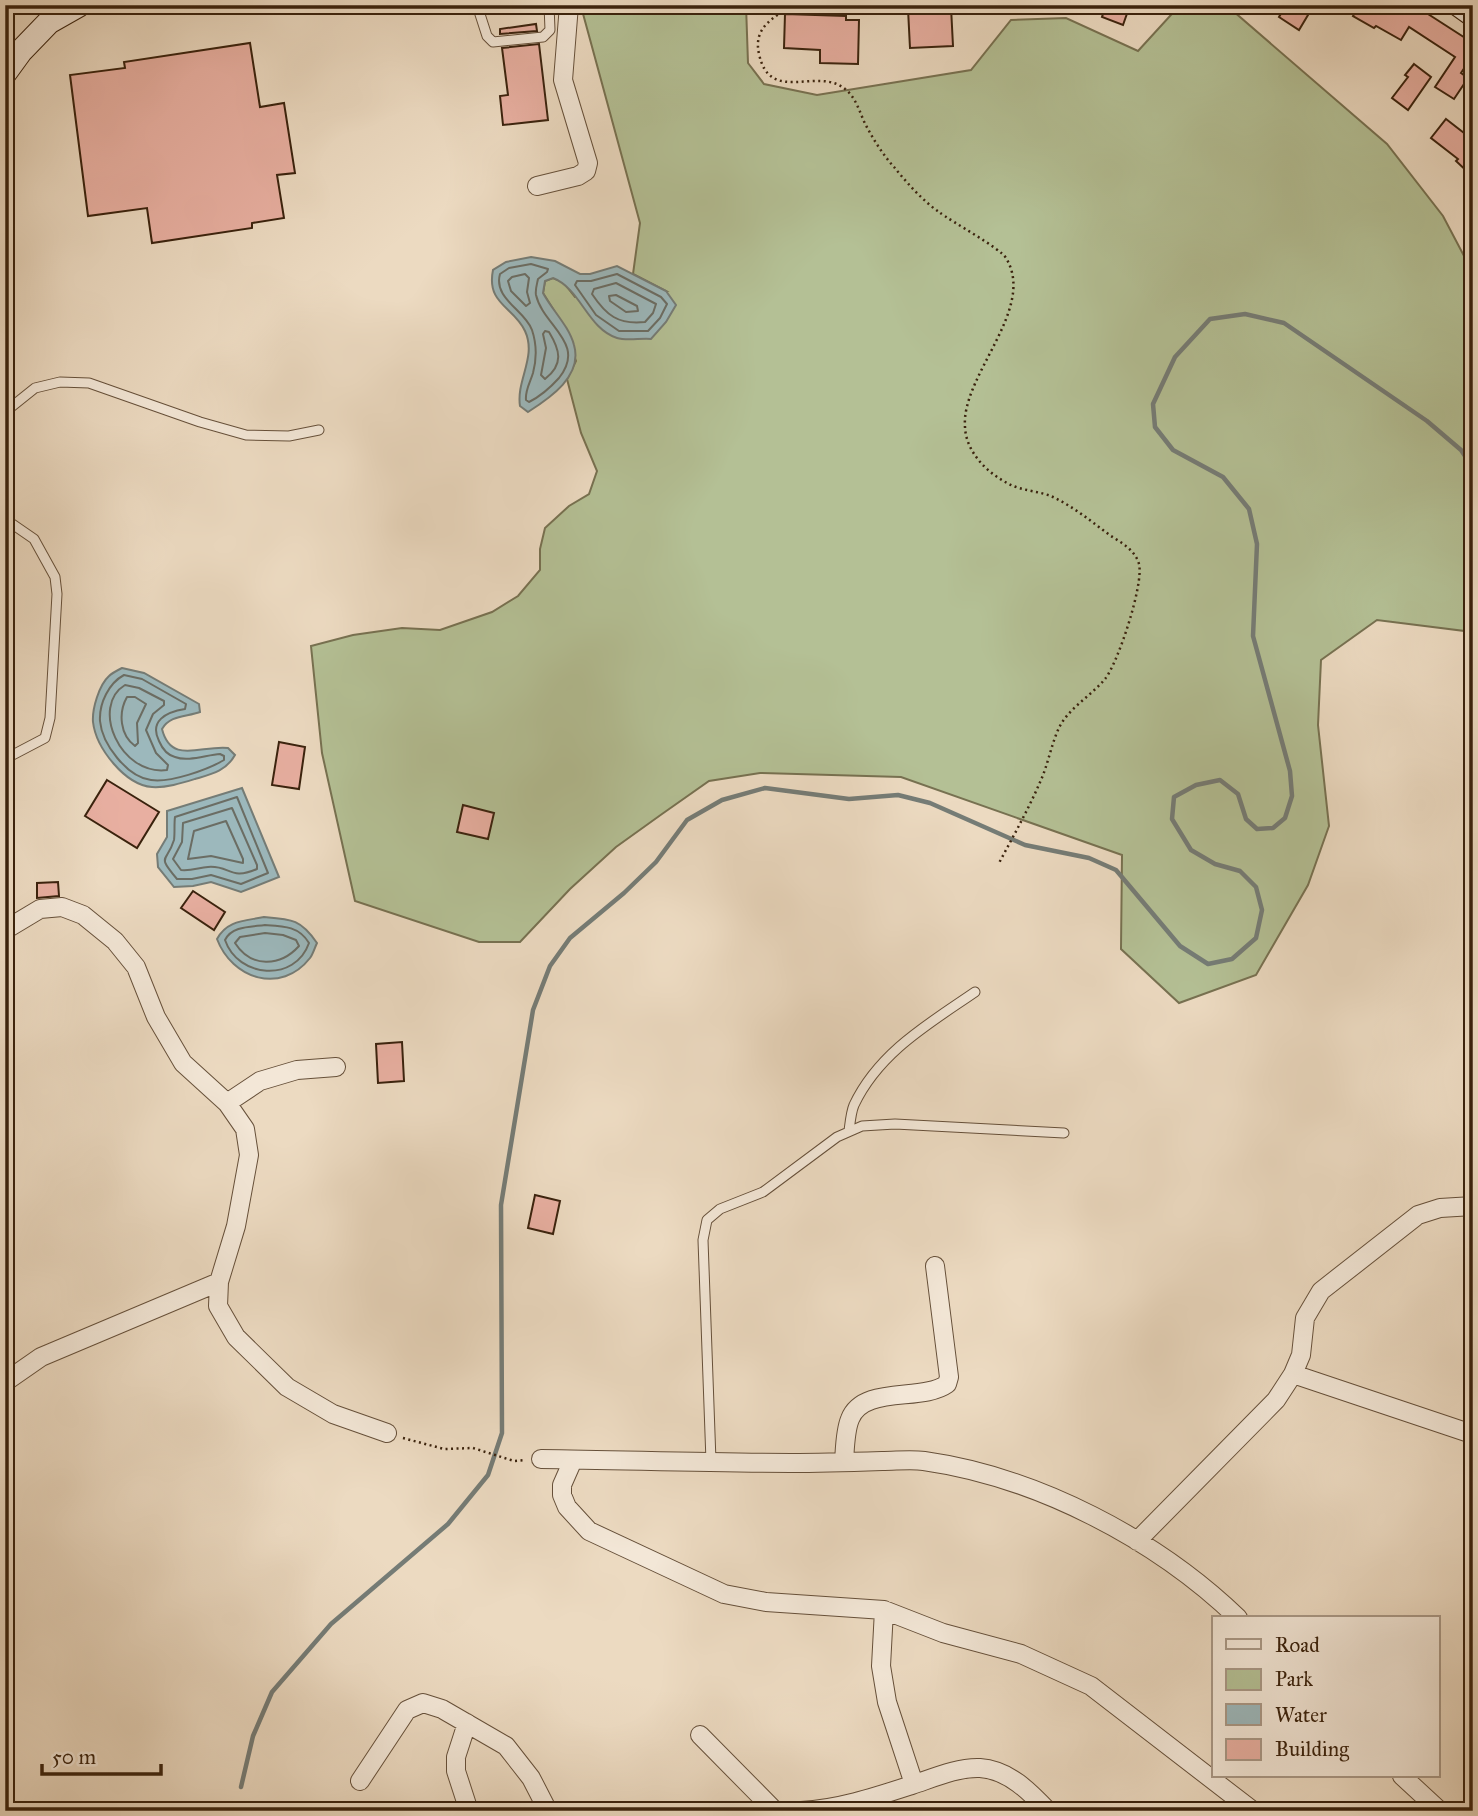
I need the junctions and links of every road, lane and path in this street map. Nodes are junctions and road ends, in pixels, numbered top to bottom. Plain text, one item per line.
1 (79, 5) edge
2 (477, 5) edge
3 (549, 5) edge
4 (569, 5) edge
5 (791, 5) edge
6 (1459, 5) edge
7 (1473, 15) edge
8 (5, 73) edge
9 (537, 186) dead end
10 (5, 412) edge
11 (319, 430) dead end
12 (5, 519) edge
13 (5, 759) edge
14 (999, 863) dead end
15 (5, 930) edge
16 (975, 992) dead end
17 (336, 1067) dead end
18 (227, 1103) junction
19 (849, 1131) junction
20 (1065, 1133) dead end
21 (1473, 1206) edge
22 (935, 1266) dead end
23 (219, 1282) junction
24 (1293, 1374) junction
25 (5, 1382) edge
26 (1466, 1432) dead end
27 (387, 1433) joint
28 (541, 1460) dead end
29 (573, 1460) junction
30 (514, 1461) dead end
31 (711, 1461) junction
32 (844, 1462) junction
33 (1137, 1541) junction
34 (884, 1610) junction
35 (1236, 1616) edge
36 (467, 1723) junction
37 (700, 1735) dead end
38 (1404, 1778) edge
39 (360, 1781) dead end
40 (914, 1784) junction
41 (469, 1811) edge
42 (548, 1811) edge
43 (775, 1811) edge
44 (801, 1811) edge
45 (1048, 1811) edge
46 (1253, 1811) edge
47 (1440, 1811) edge

1 - 8 main road
2 - 3 lane
4 - 9 street
5 - 14 path
6 - 7 main road
10 - 11 lane
12 - 13 lane
15 - 18 street
16 - 19 lane
17 - 18 street
18 - 23 street
19 - 20 lane
19 - 31 lane
21 - 24 street
22 - 32 street
23 - 25 street
23 - 27 street
24 - 26 street
24 - 33 street
27 - 30 path
28 - 29 street
29 - 31 street
29 - 34 street
31 - 32 street
32 - 33 street
33 - 35 street
34 - 40 street
34 - 46 street
36 - 39 street
36 - 41 street
36 - 42 street
37 - 43 street
38 - 47 street
40 - 44 street
40 - 45 street

